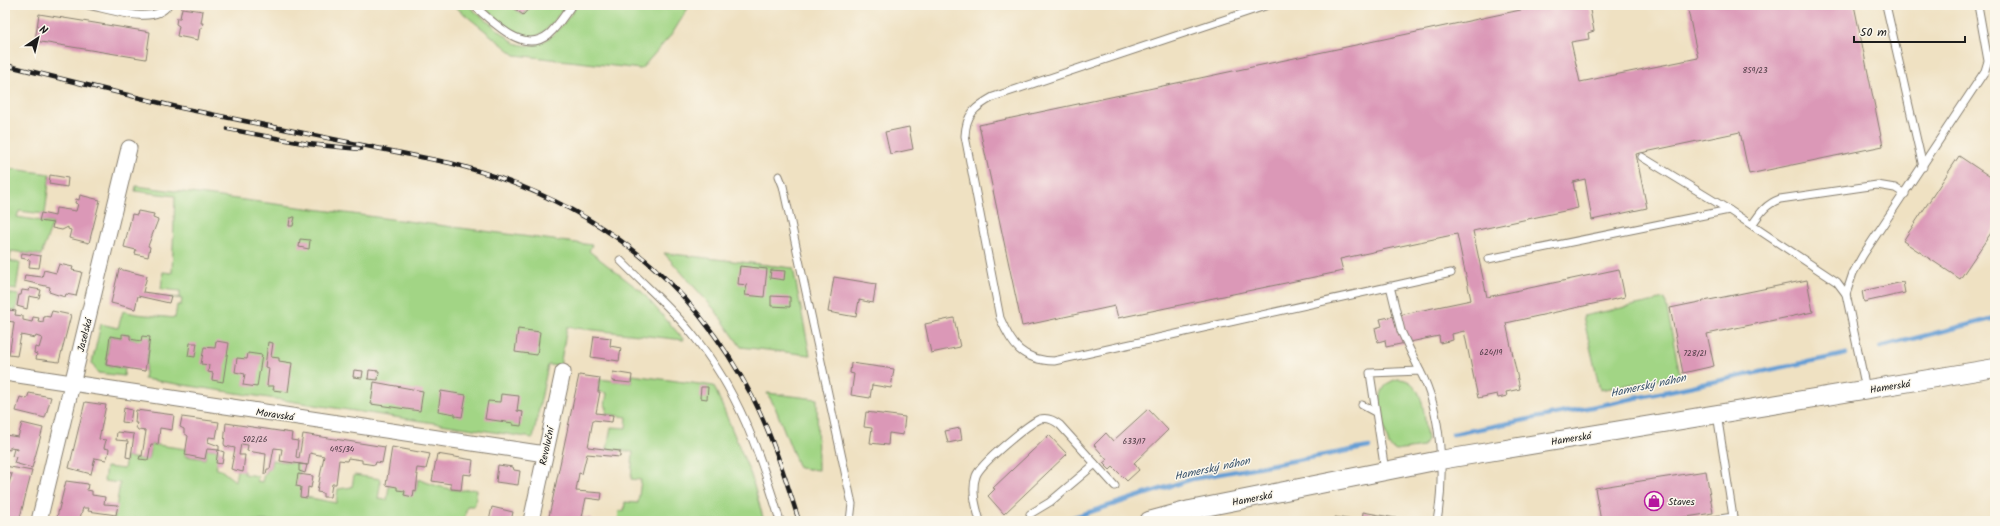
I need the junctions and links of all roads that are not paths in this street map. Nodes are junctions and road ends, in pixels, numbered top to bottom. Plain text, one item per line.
1 (88, 5) edge
2 (168, 5) edge
3 (473, 5) edge
4 (572, 5) edge
5 (1268, 5) edge
6 (1886, 5) edge
7 (1978, 5) edge
8 (130, 148) dead end
9 (1642, 157) dead end
10 (1923, 167) junction
11 (779, 176) dead end
12 (1905, 194) junction
13 (1729, 210) junction
14 (1752, 225) junction
15 (620, 260) dead end
16 (1488, 260) dead end
17 (1451, 273) dead end
18 (1390, 286) junction
19 (1846, 294) junction
20 (1995, 368) edge
21 (1420, 371) junction
22 (563, 372) dead end
23 (5, 373) edge
24 (72, 384) junction
25 (1866, 390) junction
26 (1362, 406) dead end
27 (1375, 412) junction
28 (1716, 414) junction
29 (545, 454) junction
30 (1440, 460) junction
31 (1095, 464) junction
32 (1385, 471) junction
33 (1115, 486) dead end
34 (1030, 514) dead end
35 (39, 521) edge
36 (531, 521) edge
37 (780, 521) edge
38 (850, 521) edge
39 (980, 521) edge
40 (1149, 521) edge
41 (1437, 521) edge
42 (1707, 521) edge

1 - 2 lane
3 - 4 lane
5 - 18 lane
6 - 10 lane
7 - 10 lane
8 - 24 street, Jaselská
9 - 13 lane
10 - 12 lane
11 - 38 lane
12 - 14 lane
12 - 19 lane
13 - 14 lane
13 - 16 lane
14 - 19 lane
15 - 37 lane
17 - 18 lane
18 - 21 lane
19 - 25 lane
20 - 25 street, Hamerská
21 - 27 lane
21 - 30 lane
22 - 29 street, Revoluční
23 - 24 street, Moravská
24 - 29 street, Moravská
24 - 35 street, Jaselská
25 - 28 street, Hamerská
26 - 27 lane
27 - 32 lane
28 - 30 street, Hamerská
28 - 42 lane
29 - 36 street, Revoluční
30 - 32 street, Hamerská
30 - 41 lane
31 - 33 lane
31 - 34 lane
31 - 39 lane
32 - 40 street, Hamerská

